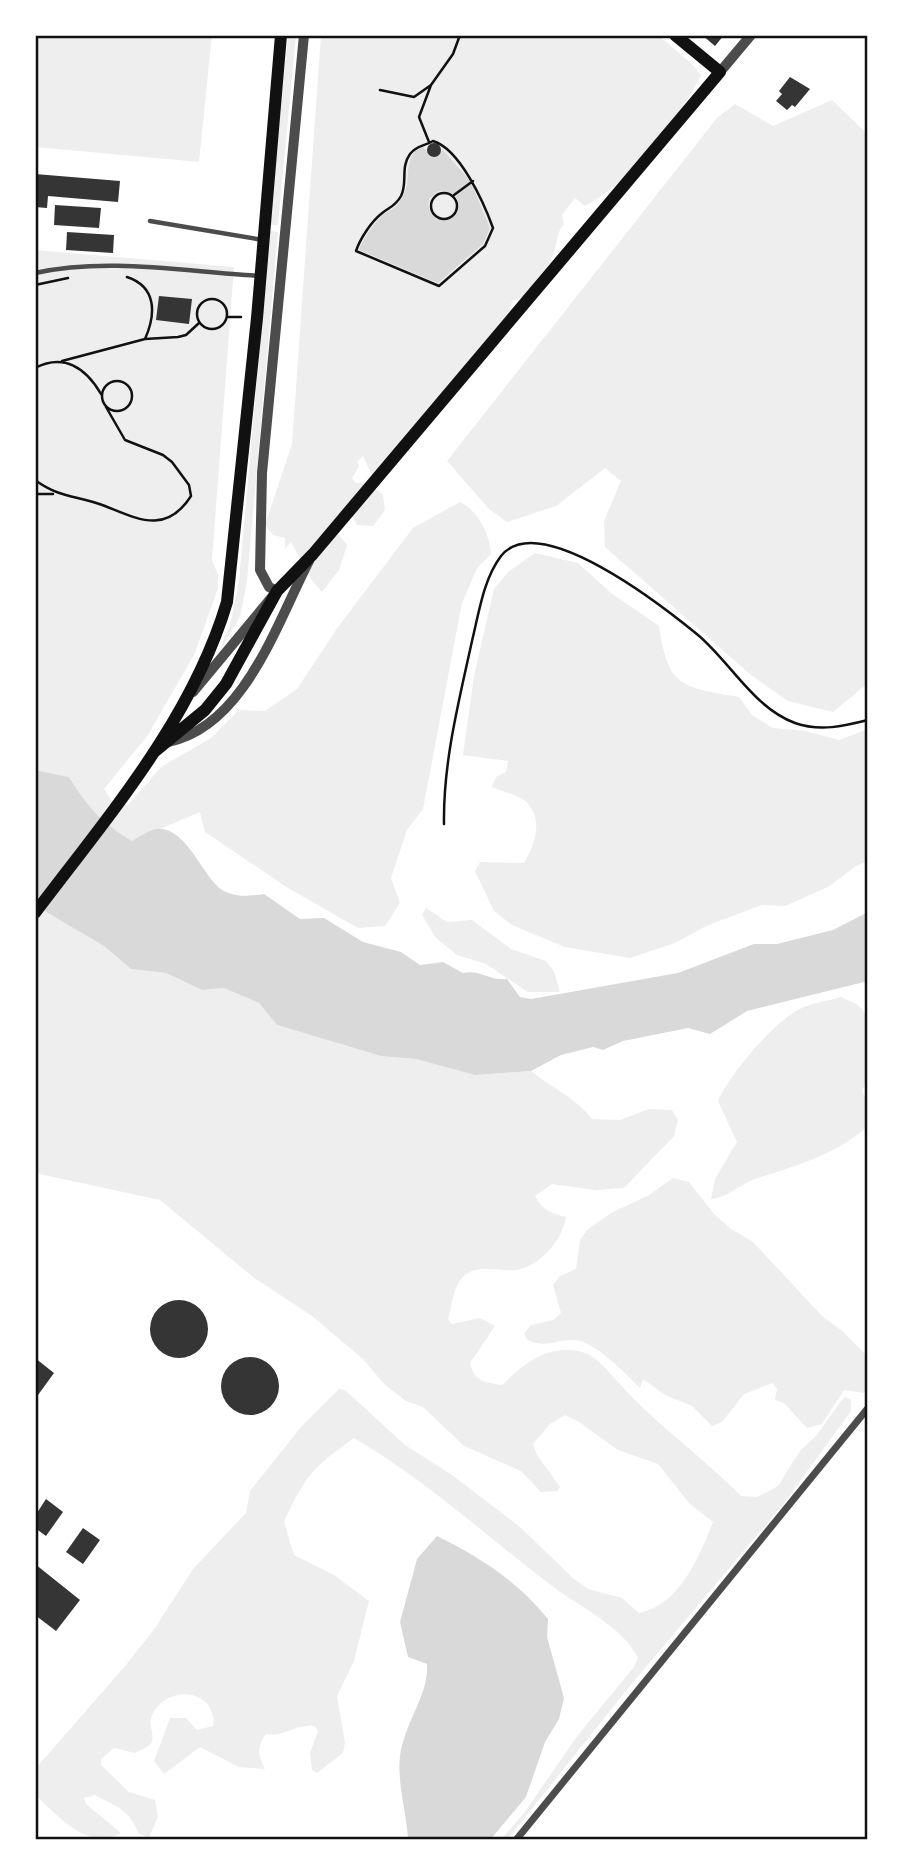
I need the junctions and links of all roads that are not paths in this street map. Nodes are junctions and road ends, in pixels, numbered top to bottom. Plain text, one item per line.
1 (281, 35) edge
2 (304, 35) edge
3 (675, 35) edge
4 (751, 35) edge
5 (720, 72) junction
6 (150, 220) dead end
7 (264, 240) junction
8 (35, 273) edge
9 (260, 276) junction
10 (313, 554) junction
11 (276, 591) junction
12 (184, 702) junction
13 (168, 742) junction
14 (154, 752) junction
15 (35, 913) edge
16 (868, 1408) edge
17 (516, 1840) edge

1 - 7 main road
2 - 11 street
3 - 5 main road
4 - 5 street
5 - 10 main road
6 - 7 lane
7 - 9 main road
8 - 9 lane
9 - 12 main road
10 - 11 main road
10 - 13 street
11 - 12 street
11 - 13 main road
12 - 14 main road
13 - 14 main road
14 - 15 main road
16 - 17 street

